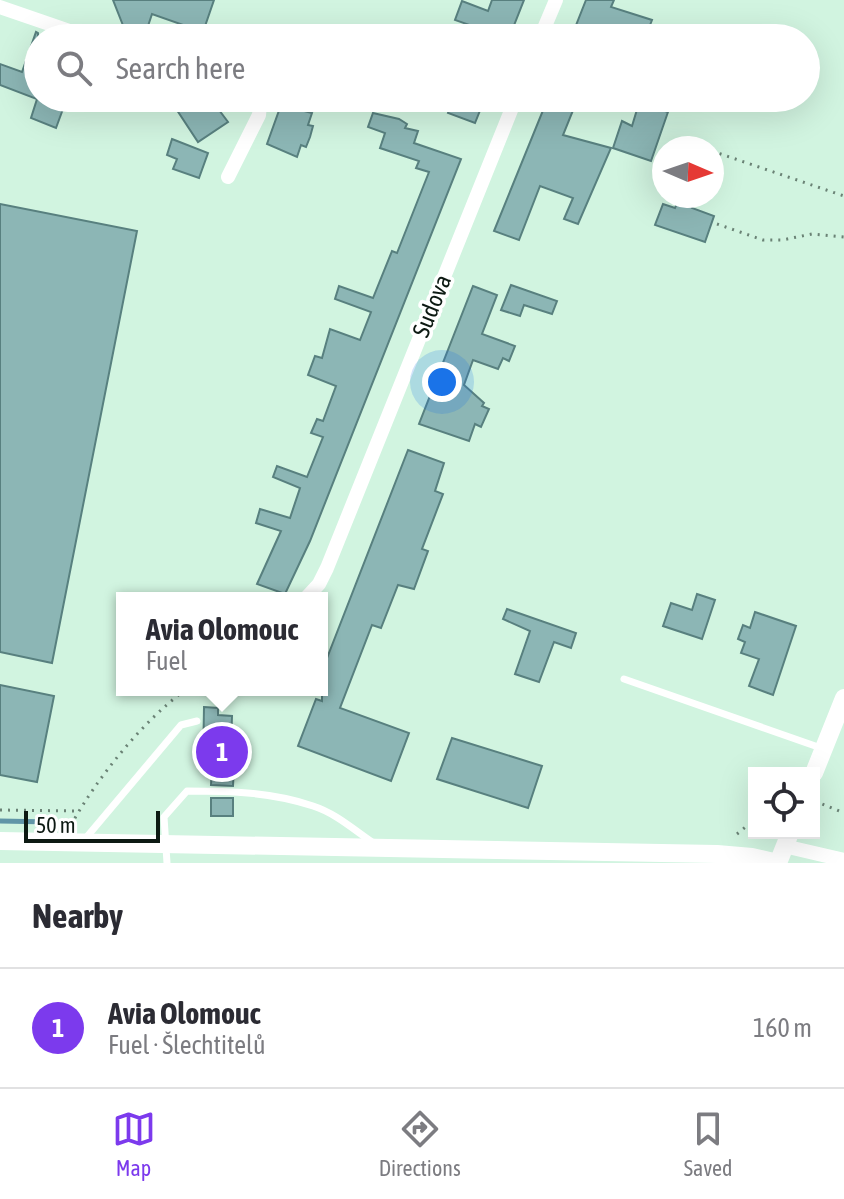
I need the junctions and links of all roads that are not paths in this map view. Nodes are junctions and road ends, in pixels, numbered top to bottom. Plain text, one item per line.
1 (556, 0) edge
2 (0, 7) edge
3 (49, 24) edge
4 (546, 24) edge
5 (259, 112) edge
6 (510, 112) edge
7 (228, 177) dead end
8 (312, 592) edge
9 (624, 679) dead end
10 (844, 698) edge
11 (197, 721) dead end
12 (823, 749) junction
13 (816, 767) edge
14 (0, 841) edge
15 (82, 842) junction
16 (379, 848) junction
17 (782, 851) edge
18 (167, 854) edge
19 (441, 856) edge
20 (844, 860) edge

1 - 4 street
2 - 3 street
5 - 7 street
6 - 8 street, Sudova
9 - 12 lane
10 - 12 street
11 - 15 lane
12 - 13 street
14 - 15 street
15 - 18 street
16 - 18 street
16 - 18 lane
16 - 19 street
17 - 19 street
17 - 20 street

